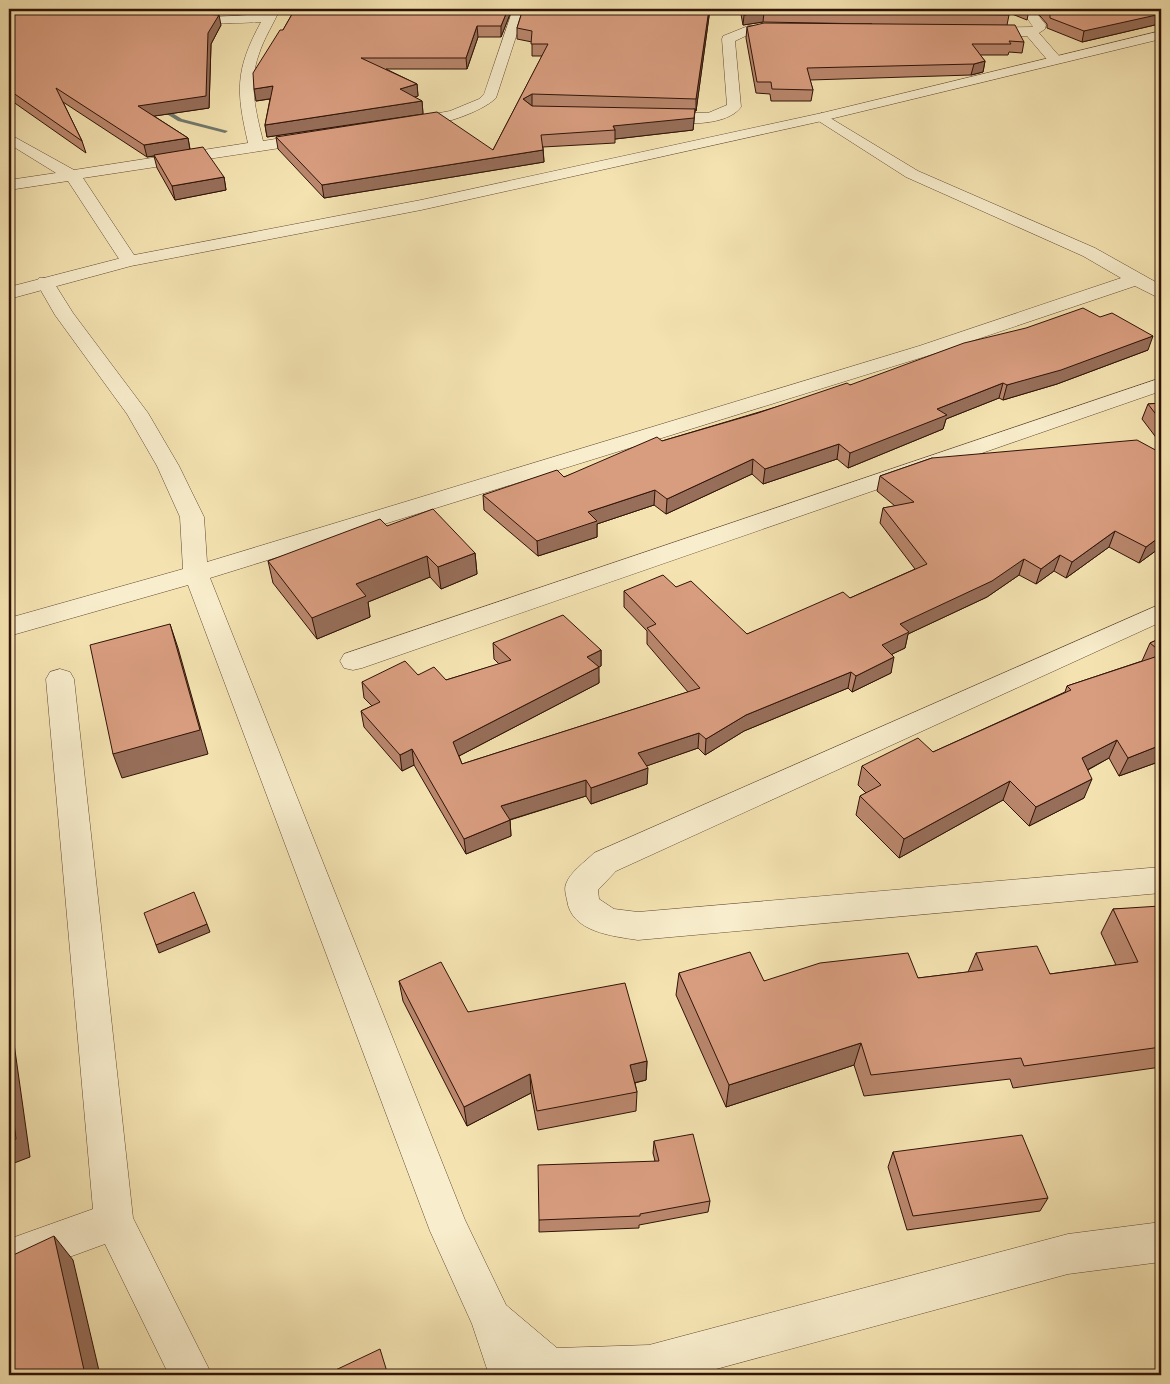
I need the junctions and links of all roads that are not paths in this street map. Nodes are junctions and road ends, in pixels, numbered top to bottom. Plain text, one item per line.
1 (141, 9) edge
2 (519, 9) edge
3 (1027, 9) edge
4 (272, 13) edge
5 (793, 29) edge
6 (963, 32) edge
7 (1031, 32) junction
8 (1161, 35) edge
9 (1055, 60) junction
10 (648, 116) edge
11 (822, 117) junction
12 (388, 126) edge
13 (332, 135) edge
14 (9, 138) edge
15 (257, 147) junction
16 (73, 176) junction
17 (9, 185) edge
18 (130, 261) junction
19 (1136, 279) junction
20 (45, 282) junction
21 (9, 293) edge
22 (1161, 293) edge
23 (1161, 384) edge
24 (196, 574) junction
25 (1161, 612) edge
26 (9, 627) edge
27 (353, 661) dead end
28 (60, 679) dead end
29 (1161, 880) edge
30 (114, 1221) junction
31 (1161, 1242) edge
32 (9, 1259) edge
33 (491, 1320) junction
34 (191, 1375) edge
35 (510, 1375) edge

1 - 4 street
2 - 12 street
3 - 7 street
4 - 15 street
5 - 10 street
6 - 7 street
7 - 9 street
8 - 9 street
9 - 11 street
11 - 18 street
11 - 19 street
13 - 15 street
14 - 16 street
15 - 16 street
16 - 17 street
16 - 18 street
18 - 20 street
19 - 22 street
19 - 24 street
20 - 21 street
20 - 24 street
23 - 27 street
24 - 26 street
24 - 33 street
25 - 29 street
28 - 30 street
30 - 32 street
30 - 34 street
31 - 33 street
33 - 35 street

